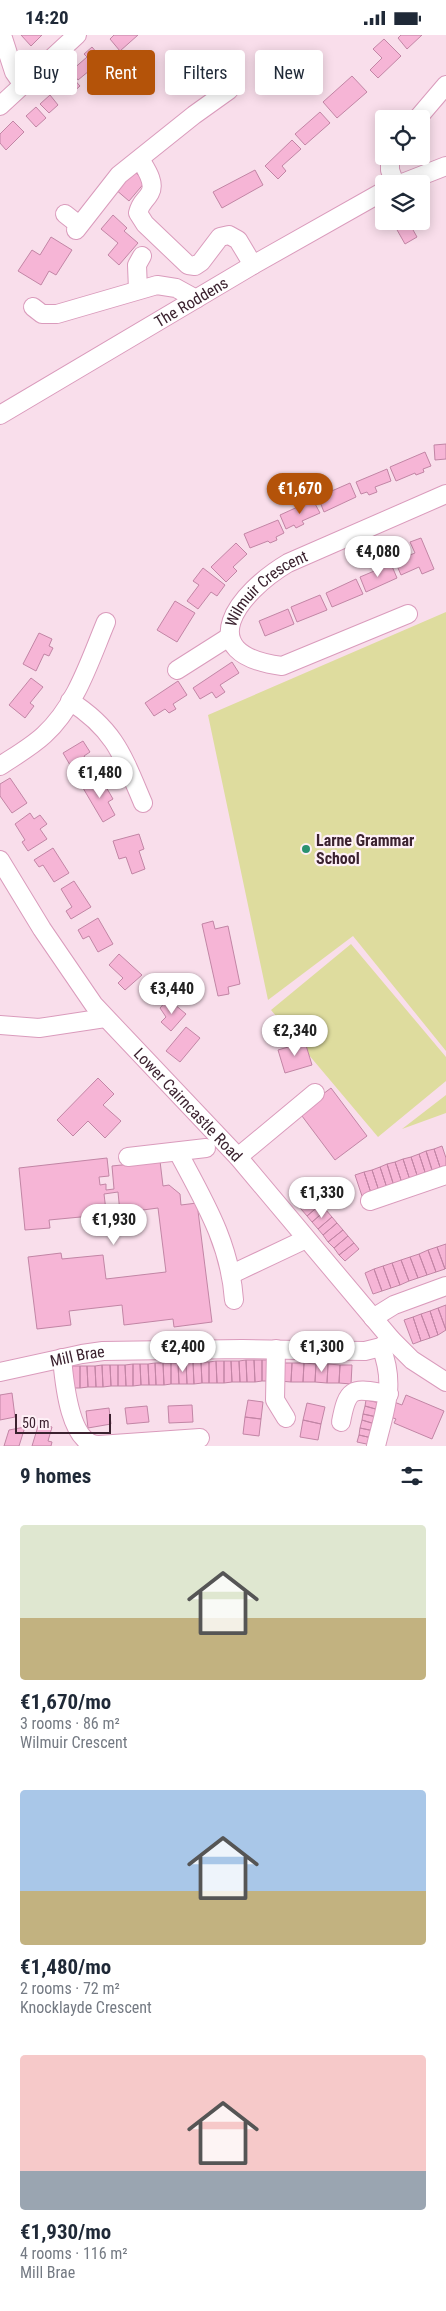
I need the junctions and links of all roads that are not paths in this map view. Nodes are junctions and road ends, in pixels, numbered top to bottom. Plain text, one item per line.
1 (2, 35) edge
2 (77, 35) edge
3 (61, 50) edge
4 (15, 73) edge
5 (446, 85) edge
6 (15, 92) edge
7 (227, 97) dead end
8 (0, 106) edge
9 (425, 110) edge
10 (140, 159) junction
11 (446, 167) edge
12 (424, 175) edge
13 (375, 196) edge
14 (65, 214) dead end
15 (142, 256) dead end
16 (253, 265) junction
17 (138, 290) junction
18 (196, 299) junction
19 (33, 307) dead end
20 (0, 415) edge
21 (446, 494) edge
22 (408, 614) dead end
23 (106, 622) dead end
24 (229, 637) junction
25 (177, 670) dead end
26 (70, 701) junction
27 (0, 766) edge
28 (143, 803) dead end
29 (0, 860) edge
30 (105, 1018) junction
31 (0, 1025) edge
32 (315, 1093) dead end
33 (206, 1148) dead end
34 (178, 1152) junction
35 (128, 1157) dead end
36 (238, 1157) junction
37 (446, 1175) edge
38 (370, 1201) dead end
39 (306, 1239) junction
40 (232, 1274) junction
41 (446, 1286) edge
42 (234, 1300) dead end
43 (373, 1318) junction
44 (386, 1343) junction
45 (276, 1349) junction
46 (62, 1358) junction
47 (0, 1372) edge
48 (446, 1382) edge
49 (388, 1394) junction
50 (286, 1418) dead end
51 (341, 1422) dead end
52 (200, 1439) dead end
53 (376, 1446) edge

1 - 4 street
2 - 3 street
5 - 9 street
6 - 8 street
7 - 10 street
10 - 14 street
10 - 16 street
11 - 12 street
13 - 16 street, The Roddens
15 - 17 street
16 - 18 street, The Roddens
17 - 18 street
17 - 19 street
18 - 20 street, The Roddens
21 - 24 street, Wilmuir Crescent
22 - 24 street, Wilmuir Crescent
23 - 26 street
24 - 25 street
26 - 27 street
26 - 28 street
29 - 30 street, Lower Cairncastle Road
30 - 31 street
30 - 36 street, Lower Cairncastle Road
32 - 36 street
33 - 34 street
34 - 35 street
34 - 40 street
36 - 39 street, Lower Cairncastle Road
37 - 38 street
39 - 40 street
39 - 43 street, Lower Cairncastle Road
40 - 42 street
41 - 43 street
43 - 44 street, Lower Cairncastle Road
44 - 45 street, Mill Brae
44 - 48 street, Lower Cairncastle Road
44 - 49 street
45 - 46 street, Mill Brae
45 - 50 street
46 - 47 street, Mill Brae
46 - 52 street
49 - 51 street
49 - 53 street

